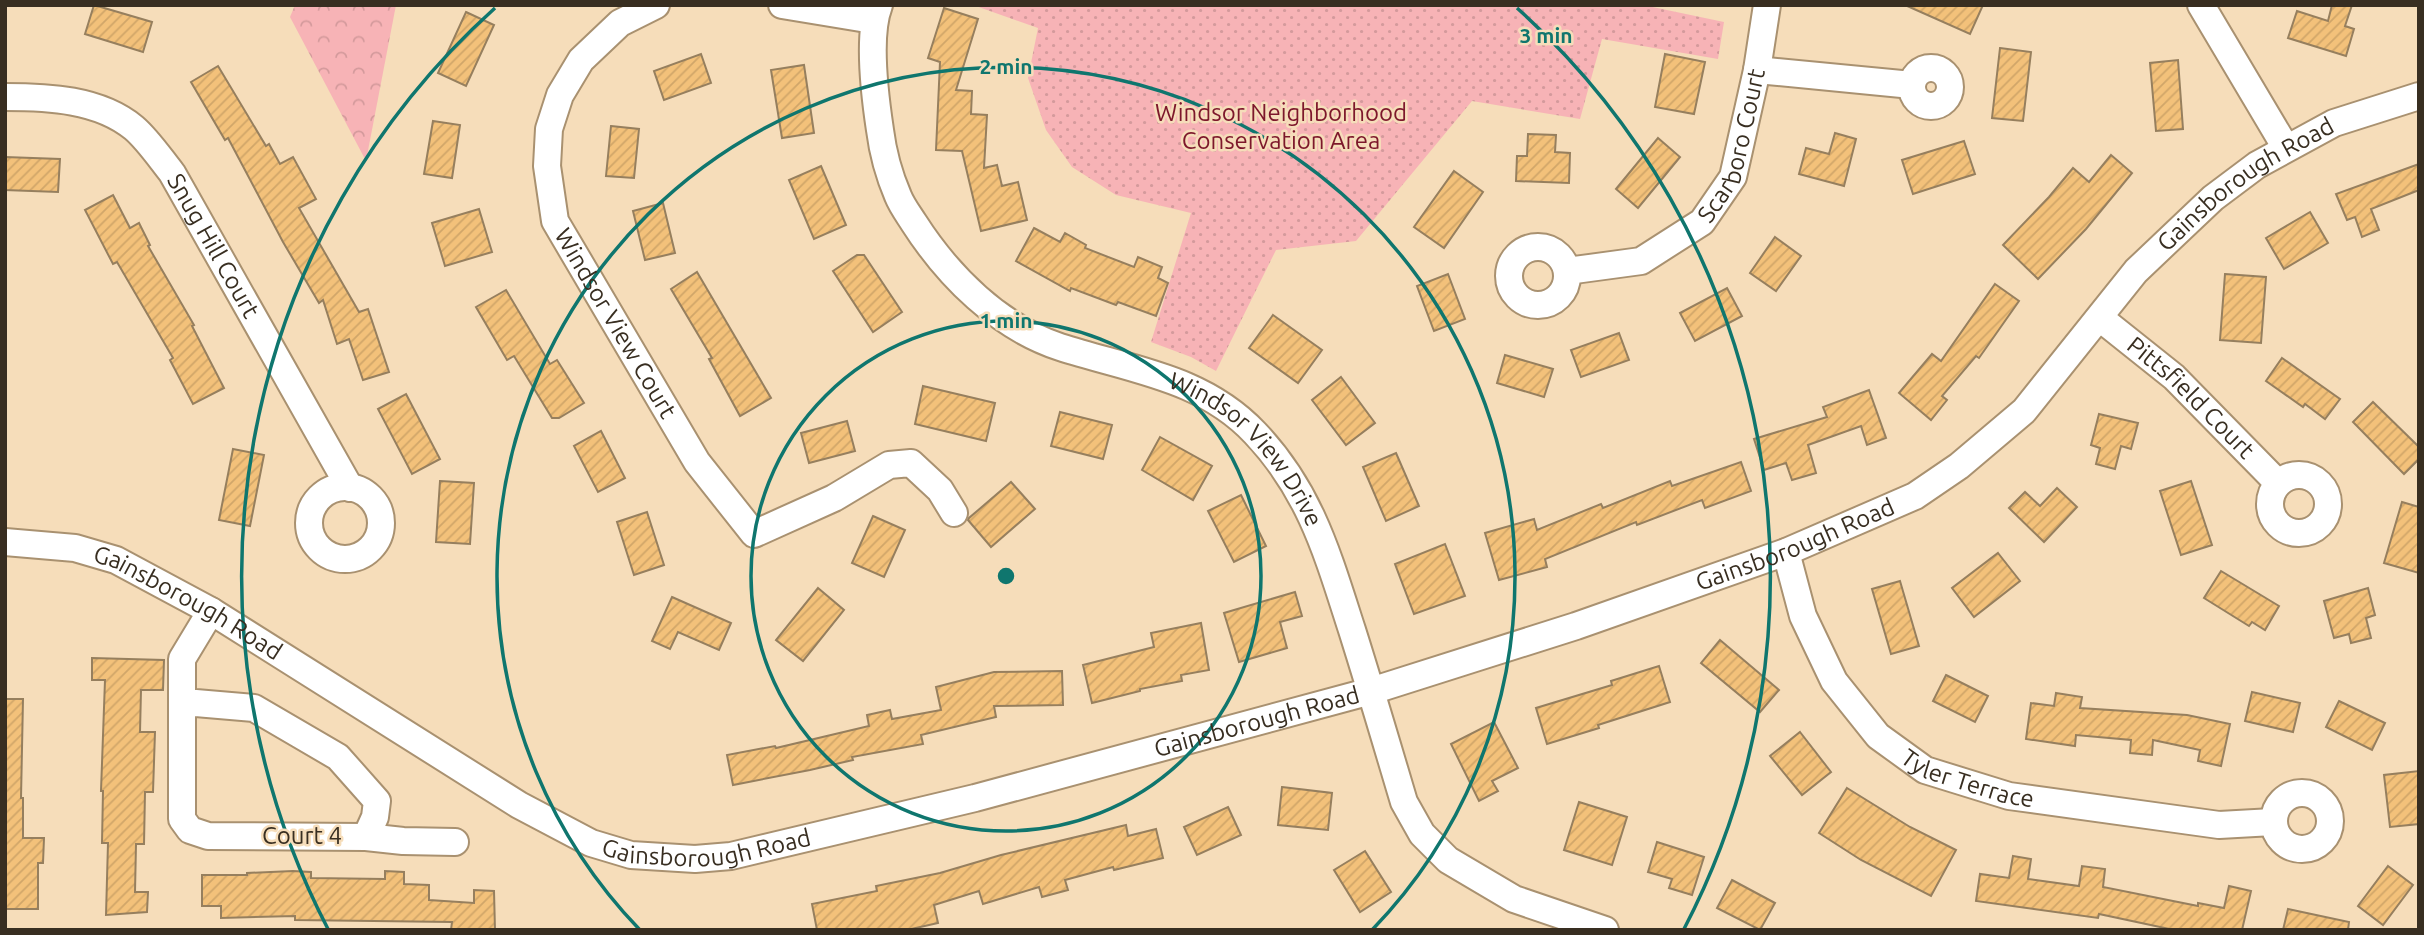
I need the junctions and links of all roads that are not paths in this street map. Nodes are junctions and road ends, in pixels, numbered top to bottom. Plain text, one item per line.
1 (656, 5) edge
2 (782, 5) edge
3 (1767, 5) edge
4 (2201, 5) edge
5 (876, 13) edge
6 (1757, 70) junction
7 (1912, 85) dead end
8 (2419, 96) edge
9 (5, 97) edge
10 (2286, 148) junction
11 (1567, 271) dead end
12 (2100, 318) junction
13 (2278, 483) dead end
14 (350, 488) dead end
15 (954, 513) dead end
16 (5, 542) edge
17 (1786, 552) junction
18 (211, 611) junction
19 (1371, 691) junction
20 (184, 702) junction
21 (2273, 822) dead end
22 (366, 837) junction
23 (455, 842) dead end
24 (1605, 930) edge

1 - 15 street, Windsor View Court
2 - 5 street
3 - 6 street, Scarboro Court
4 - 10 street
5 - 19 street, Windsor View Drive
6 - 7 street
6 - 11 street, Scarboro Court
8 - 10 street, Gainsborough Road
9 - 14 street, Snug Hill Court
10 - 12 street, Gainsborough Road
12 - 13 street, Pittsfield Court
12 - 17 street, Gainsborough Road
16 - 18 street, Gainsborough Road
17 - 19 street, Gainsborough Road
17 - 21 street, Tyler Terrace
18 - 19 street, Gainsborough Road
18 - 20 street, Court 4
19 - 24 street, Windsor View Drive
20 - 22 street, Court 4
20 - 22 street, Court 4
22 - 23 street

